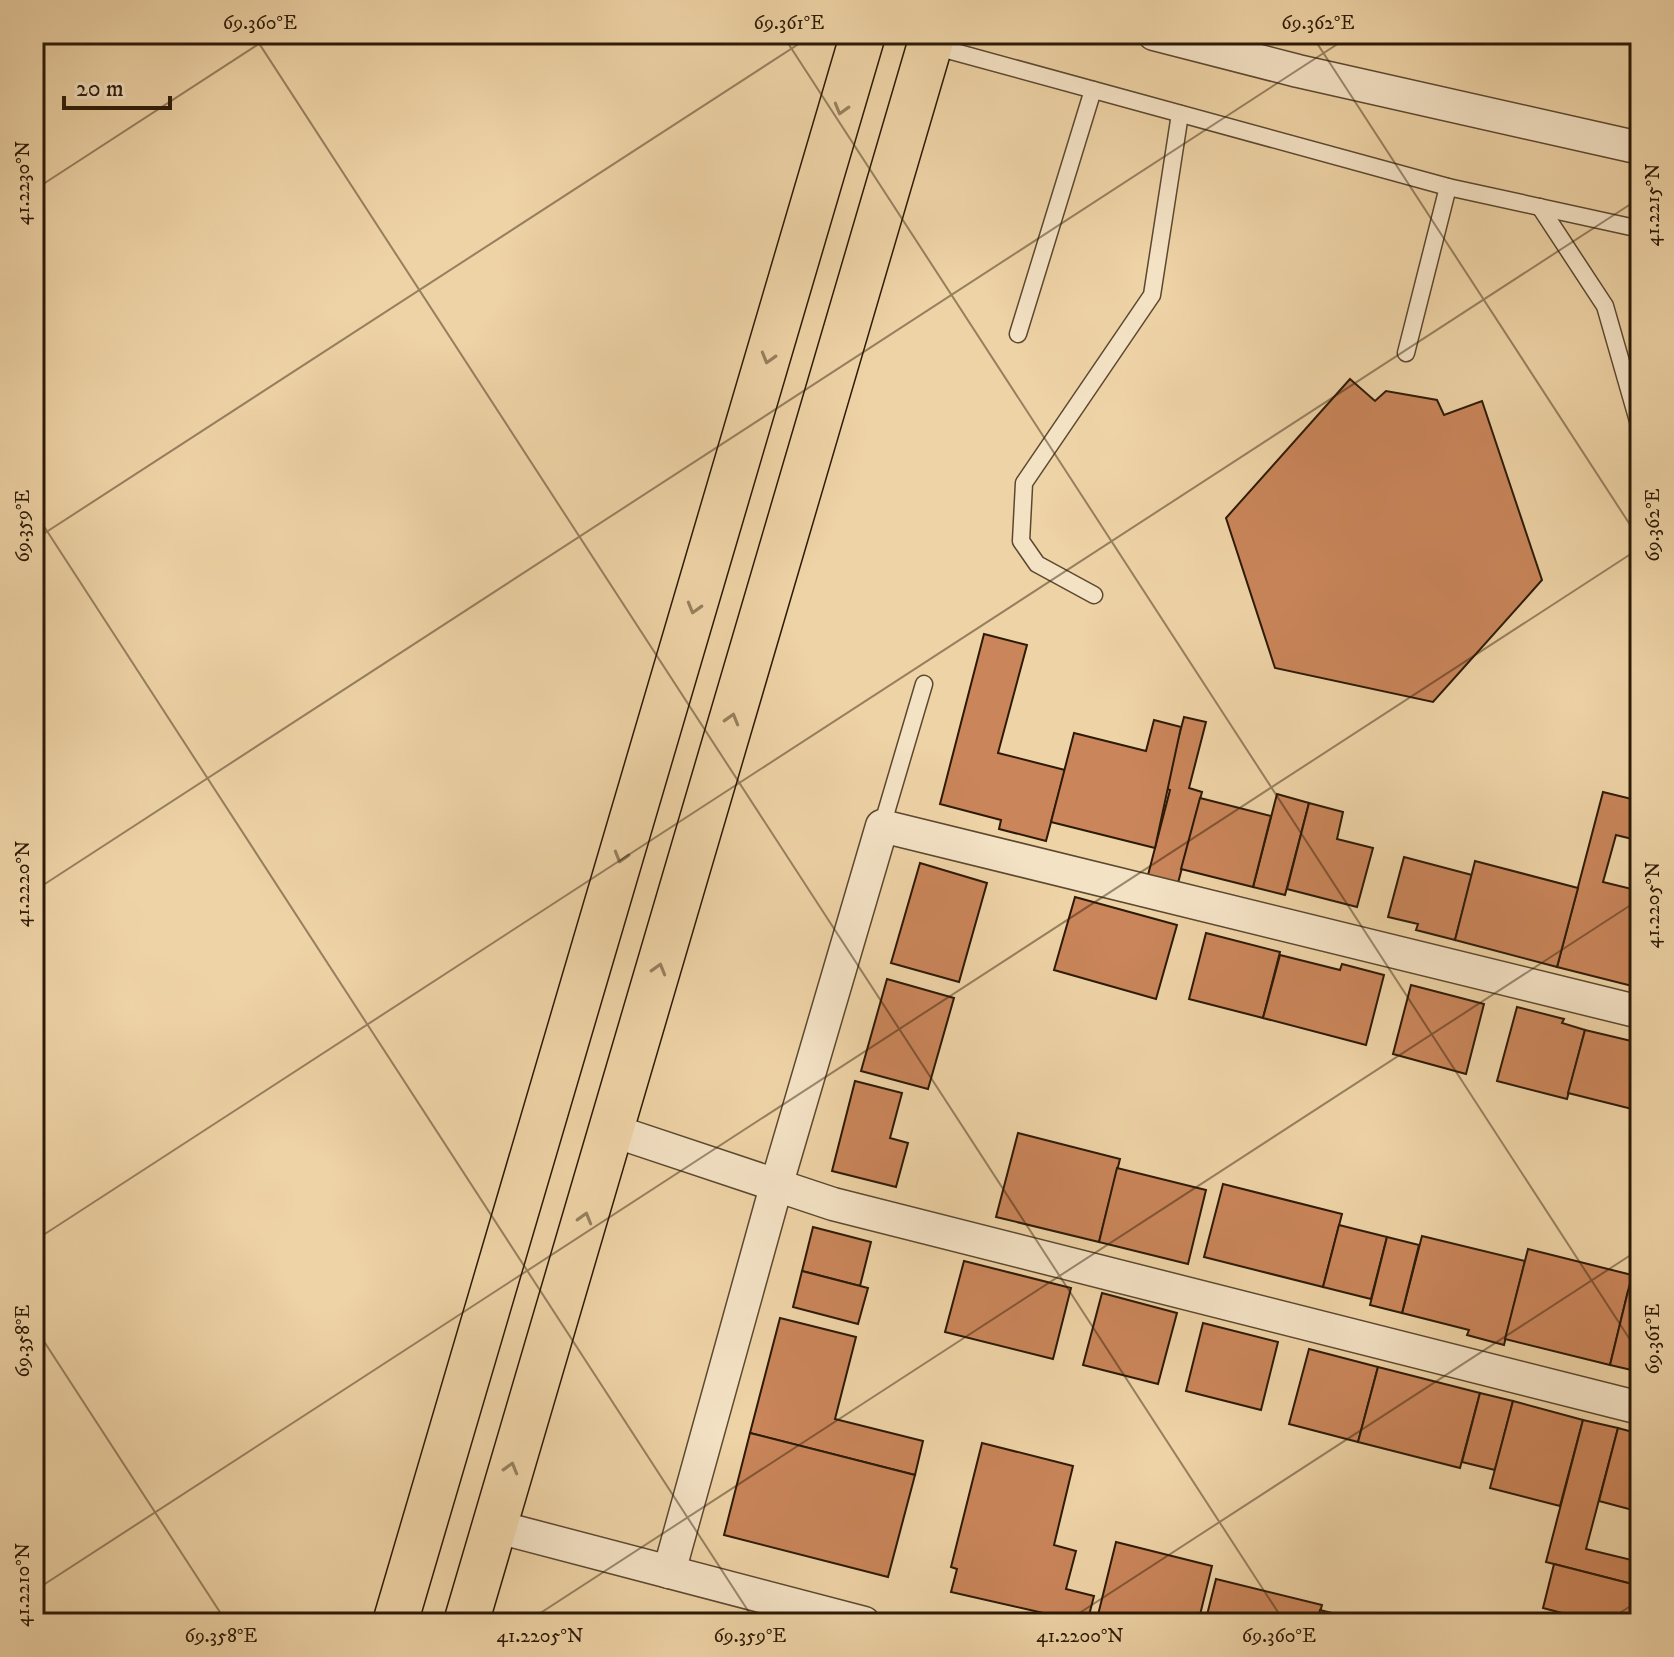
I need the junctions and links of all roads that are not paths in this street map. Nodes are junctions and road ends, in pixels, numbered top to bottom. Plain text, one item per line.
1 (863, 34) edge
2 (1154, 34) edge
3 (932, 40) edge
4 (1093, 90) junction
5 (1180, 114) junction
6 (1640, 148) edge
7 (1448, 187) junction
8 (1540, 207) junction
9 (1640, 229) edge
10 (1018, 334) dead end
11 (1406, 353) dead end
12 (1640, 428) edge
13 (1094, 595) dead end
14 (924, 684) dead end
15 (882, 826) junction
16 (1640, 1012) edge
17 (611, 1130) junction
18 (777, 1183) junction
19 (1640, 1408) edge
20 (494, 1526) junction
21 (669, 1572) junction
22 (395, 1623) edge
23 (466, 1623) edge
24 (864, 1623) edge

1 -> 22 highway
2 - 6 street
3 - 4 lane
17 -> 3 highway
4 - 5 lane
4 - 10 lane
5 - 7 lane
5 - 13 lane
7 - 8 lane
7 - 11 lane
8 - 9 lane
8 - 12 lane
14 - 15 lane
15 - 16 street
15 - 18 street
17 - 18 street
20 -> 17 highway
18 - 19 street
18 - 21 street
20 - 21 street
20 - 23 highway
21 - 24 street

